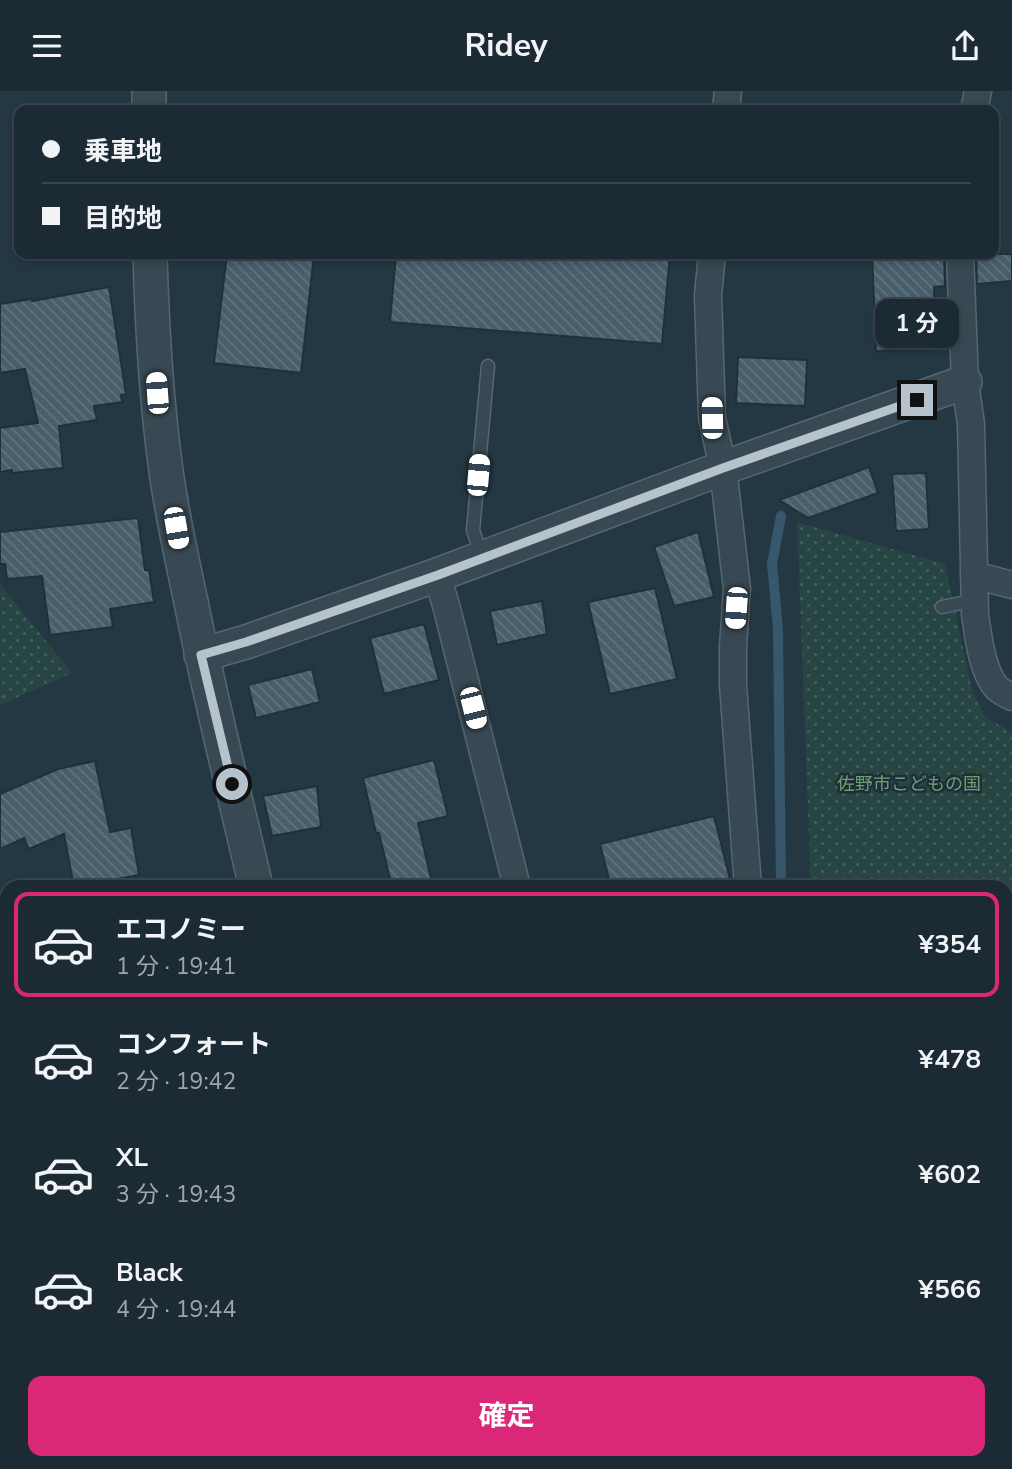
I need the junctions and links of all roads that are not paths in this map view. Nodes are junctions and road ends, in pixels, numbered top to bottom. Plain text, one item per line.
1 (150, 259) edge
2 (712, 259) edge
3 (960, 259) edge
4 (488, 366) dead end
5 (965, 382) junction
6 (723, 468) junction
7 (482, 558) junction
8 (438, 575) junction
9 (1012, 586) edge
10 (975, 587) junction
11 (943, 607) dead end
12 (201, 655) junction
13 (1012, 697) edge
14 (254, 880) edge
15 (515, 880) edge
16 (747, 880) edge

1 - 12 street
2 - 6 street
3 - 5 street
4 - 7 lane
5 - 6 street
5 - 10 street
6 - 7 street
6 - 16 street
7 - 8 street
8 - 12 street
8 - 15 street
9 - 10 street
10 - 11 lane
10 - 13 street
12 - 14 street

